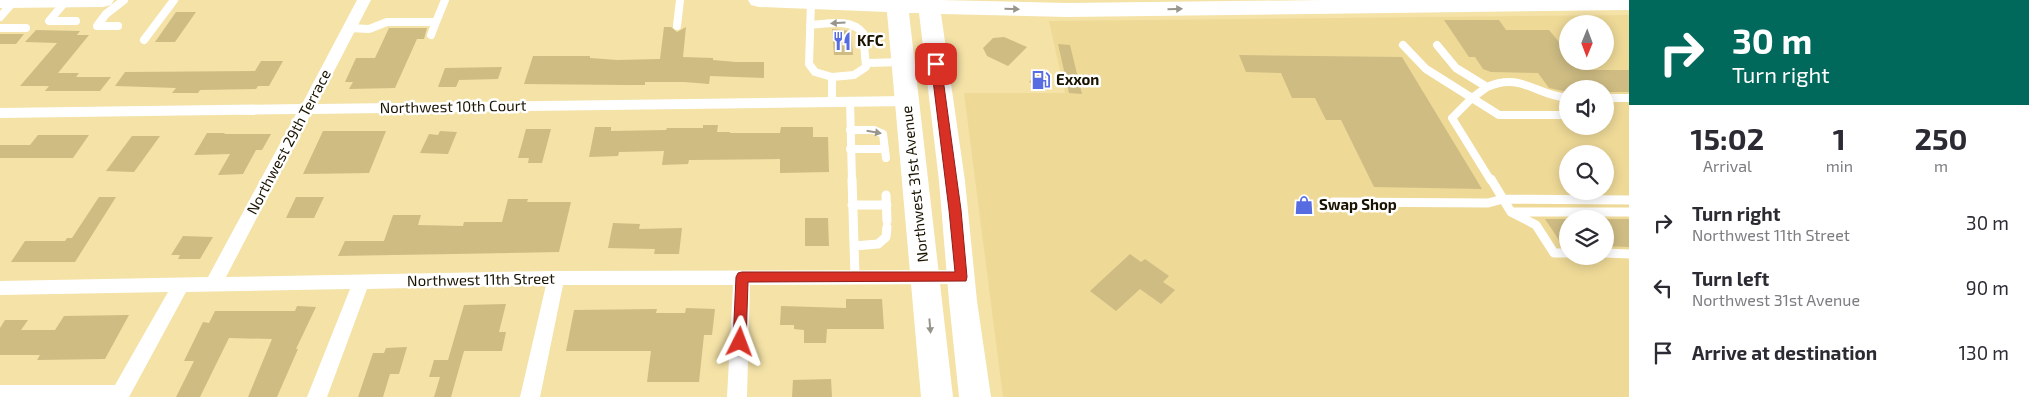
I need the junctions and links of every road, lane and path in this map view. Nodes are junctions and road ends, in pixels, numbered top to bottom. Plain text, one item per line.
1 (66, 0) edge
2 (103, 0) edge
3 (124, 0) edge
4 (174, 0) edge
5 (364, 0) edge
6 (445, 0) edge
7 (680, 0) edge
8 (759, 0) edge
9 (811, 2) junction
10 (897, 3) edge
11 (1629, 3) edge
12 (928, 4) edge
13 (5, 6) edge
14 (76, 21) dead end
15 (436, 22) junction
16 (810, 25) junction
17 (118, 26) dead end
18 (676, 26) dead end
19 (0, 28) edge
20 (26, 28) dead end
21 (349, 28) junction
22 (431, 35) dead end
23 (144, 40) dead end
24 (1403, 45) dead end
25 (1438, 45) dead end
26 (904, 62) junction
27 (866, 63) junction
28 (832, 77) junction
29 (1487, 87) junction
30 (1472, 98) junction
31 (1558, 98) edge
32 (1614, 98) edge
33 (1629, 98) edge
34 (850, 101) junction
35 (907, 101) junction
36 (832, 102) junction
37 (307, 110) junction
38 (0, 114) edge
39 (1559, 115) edge
40 (850, 130) junction
41 (850, 149) junction
42 (1503, 199) junction
43 (1629, 200) edge
44 (1333, 202) dead end
45 (852, 205) junction
46 (1512, 212) junction
47 (1629, 212) edge
48 (854, 246) junction
49 (1559, 253) edge
50 (1614, 253) edge
51 (1629, 254) edge
52 (742, 277) junction
53 (855, 277) junction
54 (924, 277) junction
55 (961, 277) junction
56 (556, 278) junction
57 (361, 282) junction
58 (181, 285) junction
59 (213, 285) junction
60 (0, 288) edge
61 (0, 394) edge
62 (120, 396) edge
63 (317, 397) edge
64 (530, 397) edge
65 (737, 397) edge
66 (937, 397) edge
67 (975, 397) edge

1 - 2 main road
1 - 13 main road
1 - 14 lane
3 - 17 lane
4 - 23 lane
5 - 21 street, Northwest 29th Terrace
6 - 15 lane
7 - 18 lane
8 - 9 main road
9 - 10 main road
9 - 16 lane
10 - 12 main road
10 - 26 main road, Northwest 31st Avenue
12 -> 11 main road
12 - 55 main road
15 - 21 lane
15 - 22 lane
27 -> 16 lane
16 - 28 lane
19 - 20 lane
21 - 37 street, Northwest 29th Terrace
24 - 30 lane
25 - 29 lane
26 - 27 lane
26 - 35 main road, Northwest 31st Avenue
27 - 28 lane
28 - 36 lane
29 - 30 lane
29 - 31 lane
30 - 39 lane
30 - 42 lane
32 - 33 lane
34 - 35 street, Northwest 10th Court
34 - 36 street, Northwest 10th Court
34 - 40 lane
35 - 54 main road, Northwest 31st Avenue
36 - 37 street, Northwest 10th Court
37 - 38 street, Northwest 10th Court
37 - 59 street, Northwest 29th Terrace
40 - 41 lane
40 -> 41 lane
41 - 45 lane
42 - 43 lane
42 - 44 lane
42 - 46 lane
45 - 48 lane
45 - 48 lane
46 - 47 lane
46 - 49 lane
48 - 53 lane
50 - 51 lane
52 - 53 street, Northwest 11th Street
52 - 56 street, Northwest 11th Street
52 - 65 street
53 - 54 street, Northwest 11th Street
54 - 55 street, Northwest 11th Street
54 -> 66 main road, Northwest 31st Avenue
55 - 67 main road
56 - 57 street, Northwest 11th Street
56 - 64 street
57 - 59 street, Northwest 11th Street
57 - 63 street
58 - 59 street, Northwest 11th Street
58 - 60 street, Northwest 11th Street
58 - 62 street
61 - 62 street

